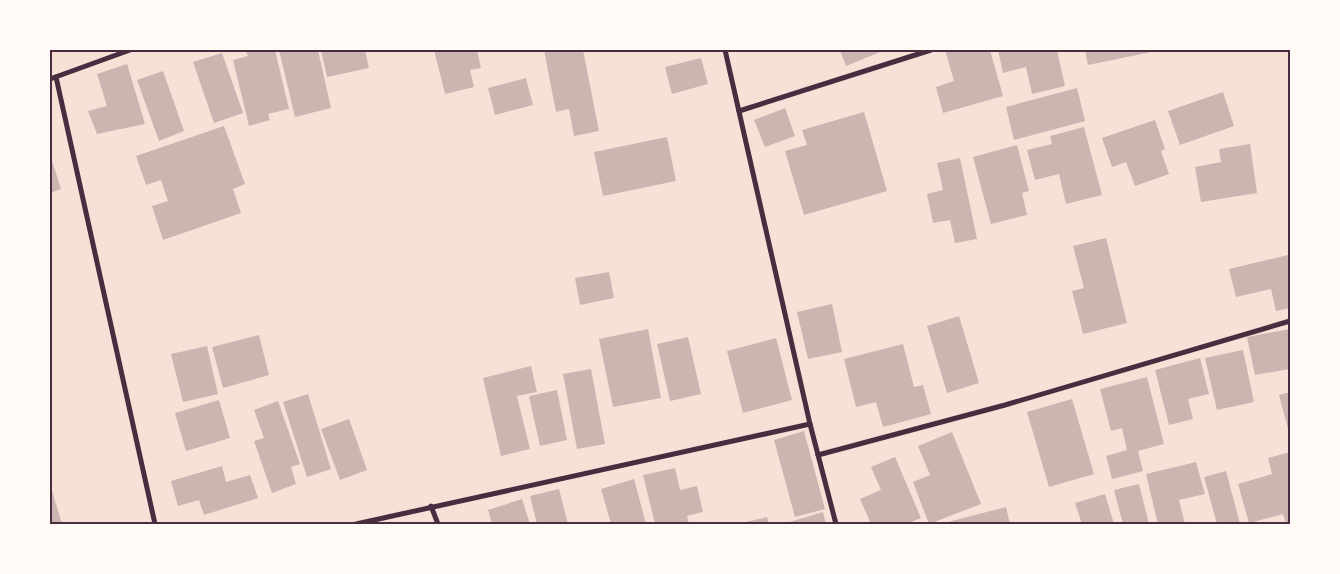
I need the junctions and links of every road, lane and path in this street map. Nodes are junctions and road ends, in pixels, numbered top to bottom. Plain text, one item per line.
1 (130, 50) edge
2 (725, 50) edge
3 (931, 50) edge
4 (56, 77) junction
5 (50, 79) edge
6 (739, 110) junction
7 (1290, 321) edge
8 (810, 424) junction
9 (818, 455) junction
10 (431, 506) junction
11 (155, 524) edge
12 (356, 524) edge
13 (438, 524) edge
14 (836, 524) edge

1 - 4 street
2 - 6 street
3 - 6 street
4 - 5 street
4 - 11 street
6 - 8 street
7 - 9 street
8 - 9 street
8 - 10 street
9 - 14 street
10 - 12 street
10 - 13 street

